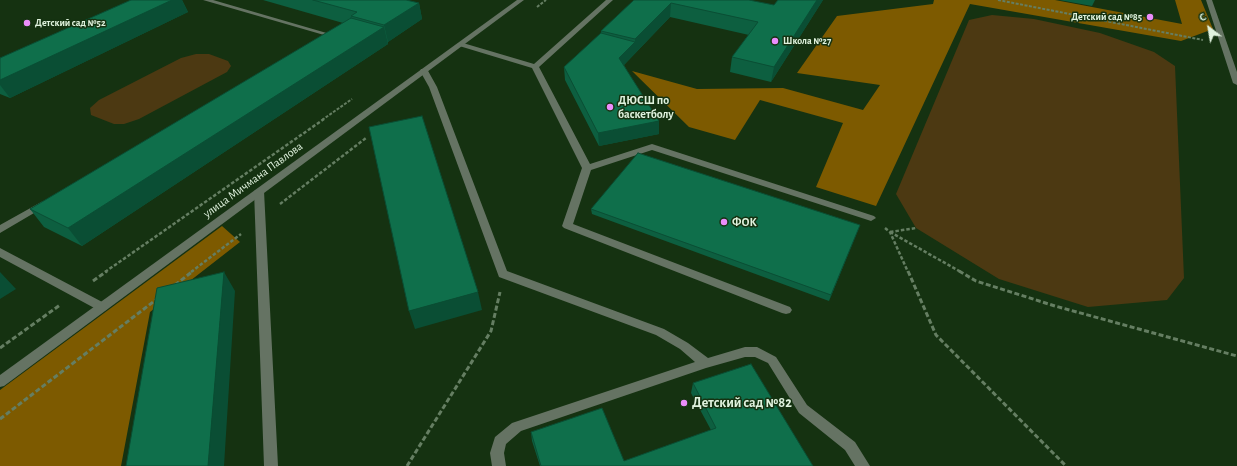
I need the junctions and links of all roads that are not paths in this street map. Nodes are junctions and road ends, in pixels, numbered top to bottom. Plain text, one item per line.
1 (206, 0) edge
2 (521, 0) edge
3 (610, 0) edge
4 (1209, 0) edge
5 (313, 43) edge
6 (460, 45) junction
7 (535, 67) junction
8 (424, 71) junction
9 (1237, 83) edge
10 (587, 168) junction
11 (260, 192) junction
12 (48, 202) edge
13 (871, 218) road end
14 (0, 230) edge
15 (0, 252) edge
16 (102, 307) junction
17 (786, 310) dead end
18 (706, 363) junction
19 (0, 382) edge
20 (271, 466) edge
21 (499, 466) edge
22 (863, 466) edge

1 - 5 street
2 - 6 street, улица Мичмана Павлова
3 - 7 street
4 - 9 street
6 - 7 street
6 - 8 street, улица Мичмана Павлова
7 - 10 street
8 - 11 street, улица Мичмана Павлова
8 - 18 street
10 - 13 street
10 - 17 street
11 - 16 street, улица Мичмана Павлова
11 - 20 street
12 - 14 street
15 - 16 street
16 - 19 street, улица Мичмана Павлова
18 - 21 street
18 - 22 street

